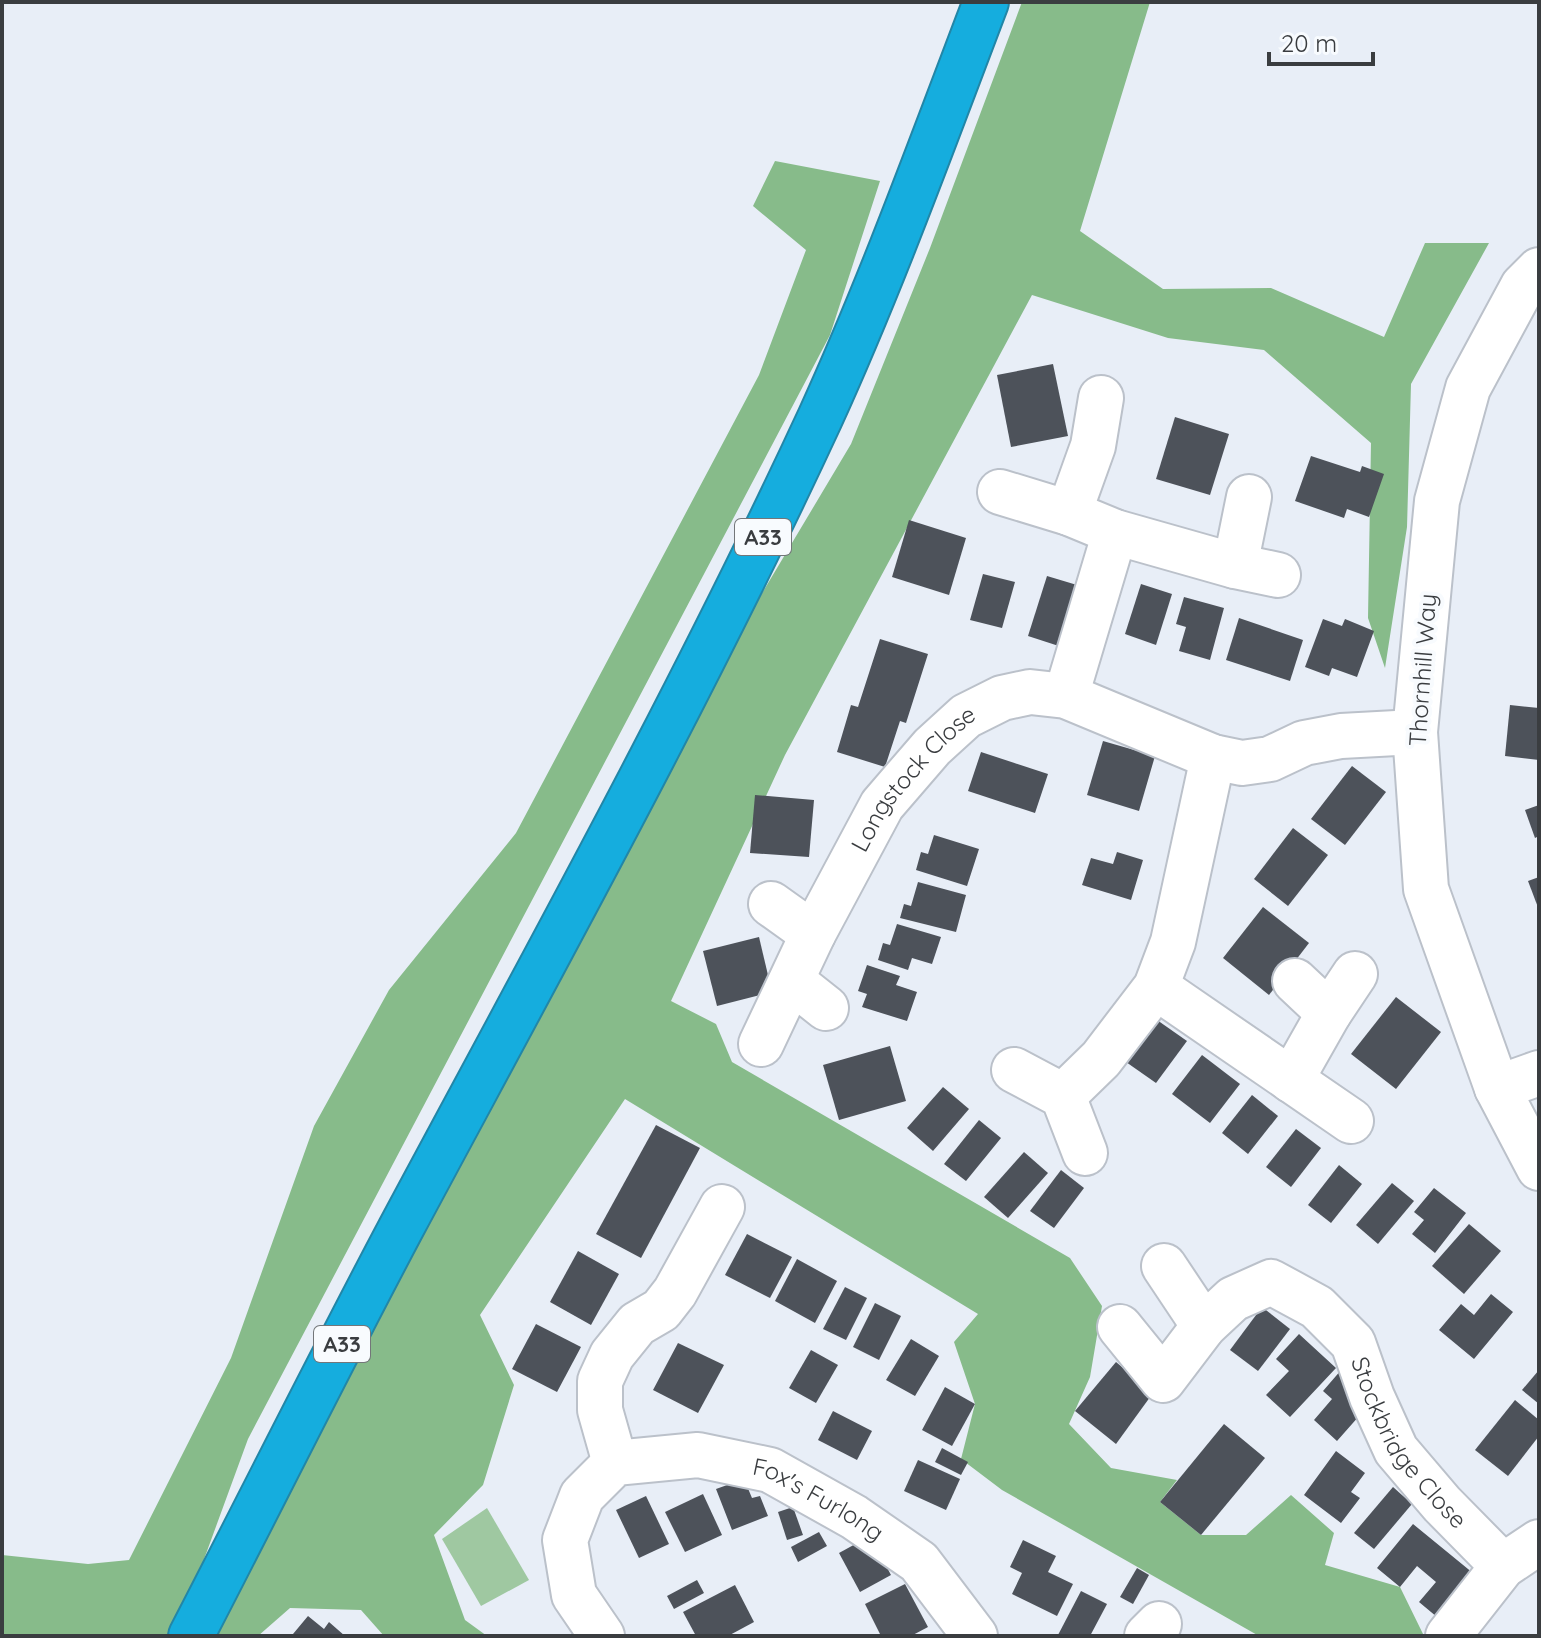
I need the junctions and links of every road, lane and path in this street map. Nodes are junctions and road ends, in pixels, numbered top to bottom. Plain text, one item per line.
1 (986, 2) edge
2 (1539, 270) edge
3 (1101, 398) dead end
4 (1000, 492) dead end
5 (1249, 497) dead end
6 (1069, 513) junction
7 (1115, 532) junction
8 (1235, 566) junction
9 (1278, 575) dead end
10 (1066, 696) junction
11 (1415, 732) junction
12 (1213, 757) junction
13 (771, 904) dead end
14 (813, 934) junction
15 (1355, 974) dead end
16 (792, 981) junction
17 (1295, 981) dead end
18 (1156, 987) junction
19 (826, 1008) dead end
20 (1329, 1013) junction
21 (761, 1044) dead end
22 (1014, 1070) dead end
23 (1539, 1073) edge
24 (1291, 1080) junction
25 (1497, 1088) junction
26 (1063, 1096) junction
27 (1351, 1121) dead end
28 (1085, 1153) dead end
29 (1539, 1168) edge
30 (722, 1207) dead end
31 (1164, 1266) dead end
32 (1204, 1326) junction
33 (1120, 1327) dead end
34 (615, 1463) junction
35 (1539, 1542) edge
36 (1503, 1566) junction
37 (191, 1636) edge
38 (602, 1636) edge
39 (975, 1636) edge
40 (1448, 1636) edge

1 - 37 highway, A33
2 - 11 street, Thornhill Way
3 - 6 street
4 - 6 street
5 - 8 street
6 - 7 street
7 - 8 street
7 - 10 street
8 - 9 street
10 - 12 street, Longstock Close
10 - 14 street, Longstock Close
11 - 12 street, Longstock Close
11 - 25 street, Thornhill Way
12 - 18 street
13 - 14 street
14 - 16 street, Longstock Close
15 - 20 street
16 - 19 street
16 - 21 street, Longstock Close
17 - 20 street
18 - 24 street
18 - 26 street
20 - 24 street
22 - 26 street
23 - 25 street
24 - 27 street
25 - 29 street, Thornhill Way
26 - 28 street
30 - 34 street
31 - 32 street
32 - 33 street, Stockbridge Close
32 - 36 street, Stockbridge Close
34 - 38 street
34 - 39 street, Fox's Furlong
35 - 36 street
36 - 40 street

